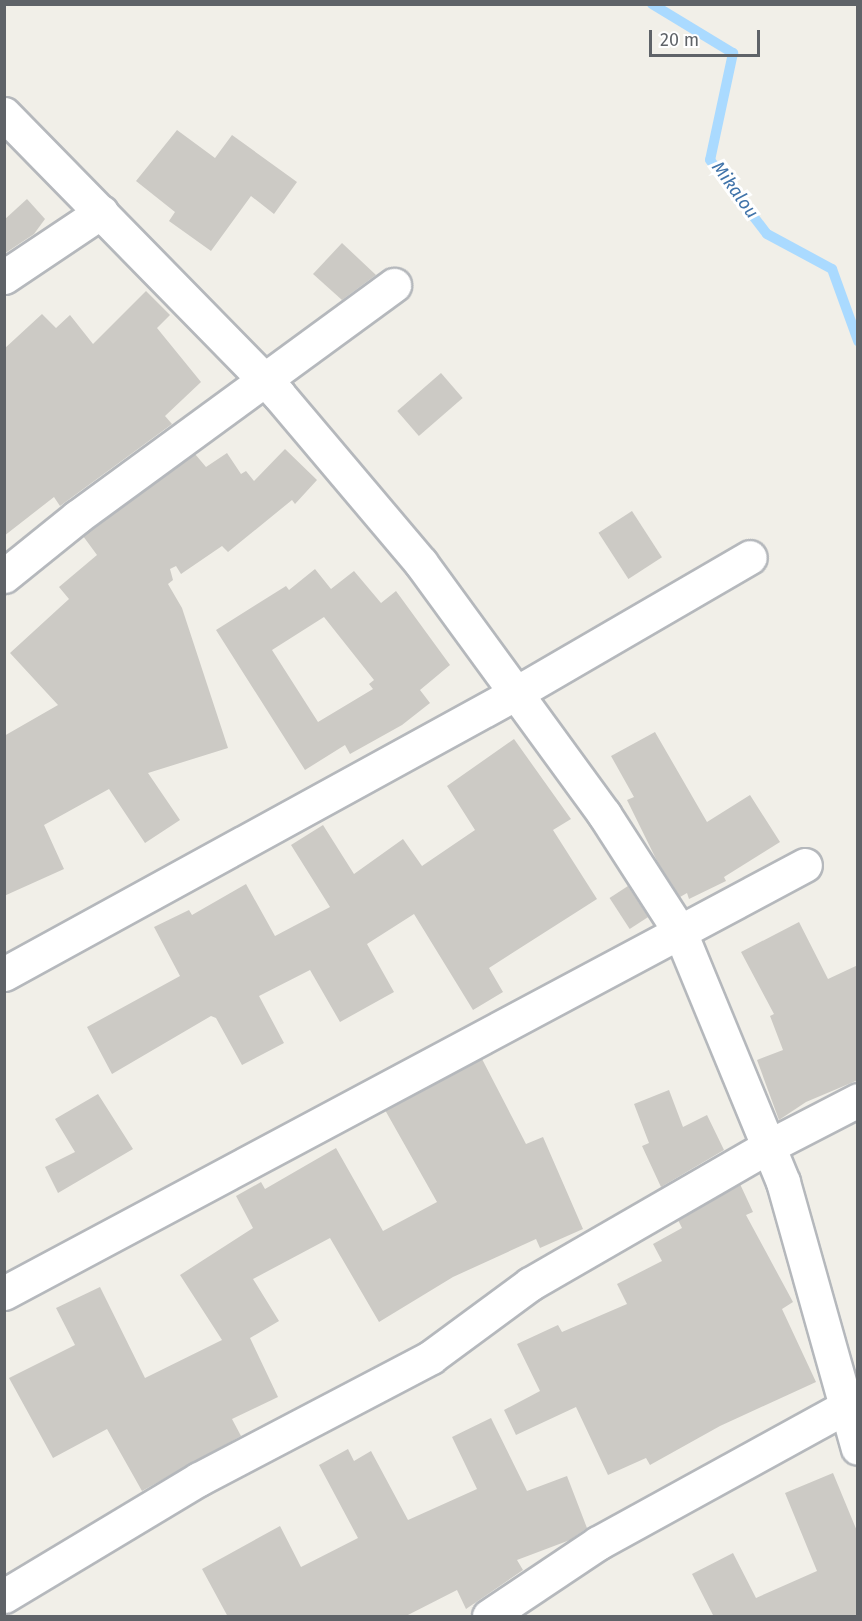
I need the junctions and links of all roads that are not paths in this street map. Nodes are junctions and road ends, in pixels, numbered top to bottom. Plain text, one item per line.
1 (4, 114) edge
2 (101, 212) junction
3 (4, 277) edge
4 (394, 285) dead end
5 (266, 381) junction
6 (750, 557) dead end
7 (4, 576) edge
8 (518, 692) junction
9 (805, 865) dead end
10 (680, 932) junction
11 (4, 974) edge
12 (858, 1100) edge
13 (769, 1146) junction
14 (4, 1293) edge
15 (852, 1403) edge
16 (858, 1448) edge
17 (4, 1596) edge
18 (489, 1617) edge

1 - 2 street
2 - 3 street
2 - 5 street
4 - 5 street
5 - 7 street
5 - 8 street
6 - 8 street
8 - 10 street
8 - 11 street
9 - 10 street
10 - 13 street
10 - 14 street
12 - 13 street
13 - 15 street
13 - 17 street
15 - 16 street
15 - 18 street

